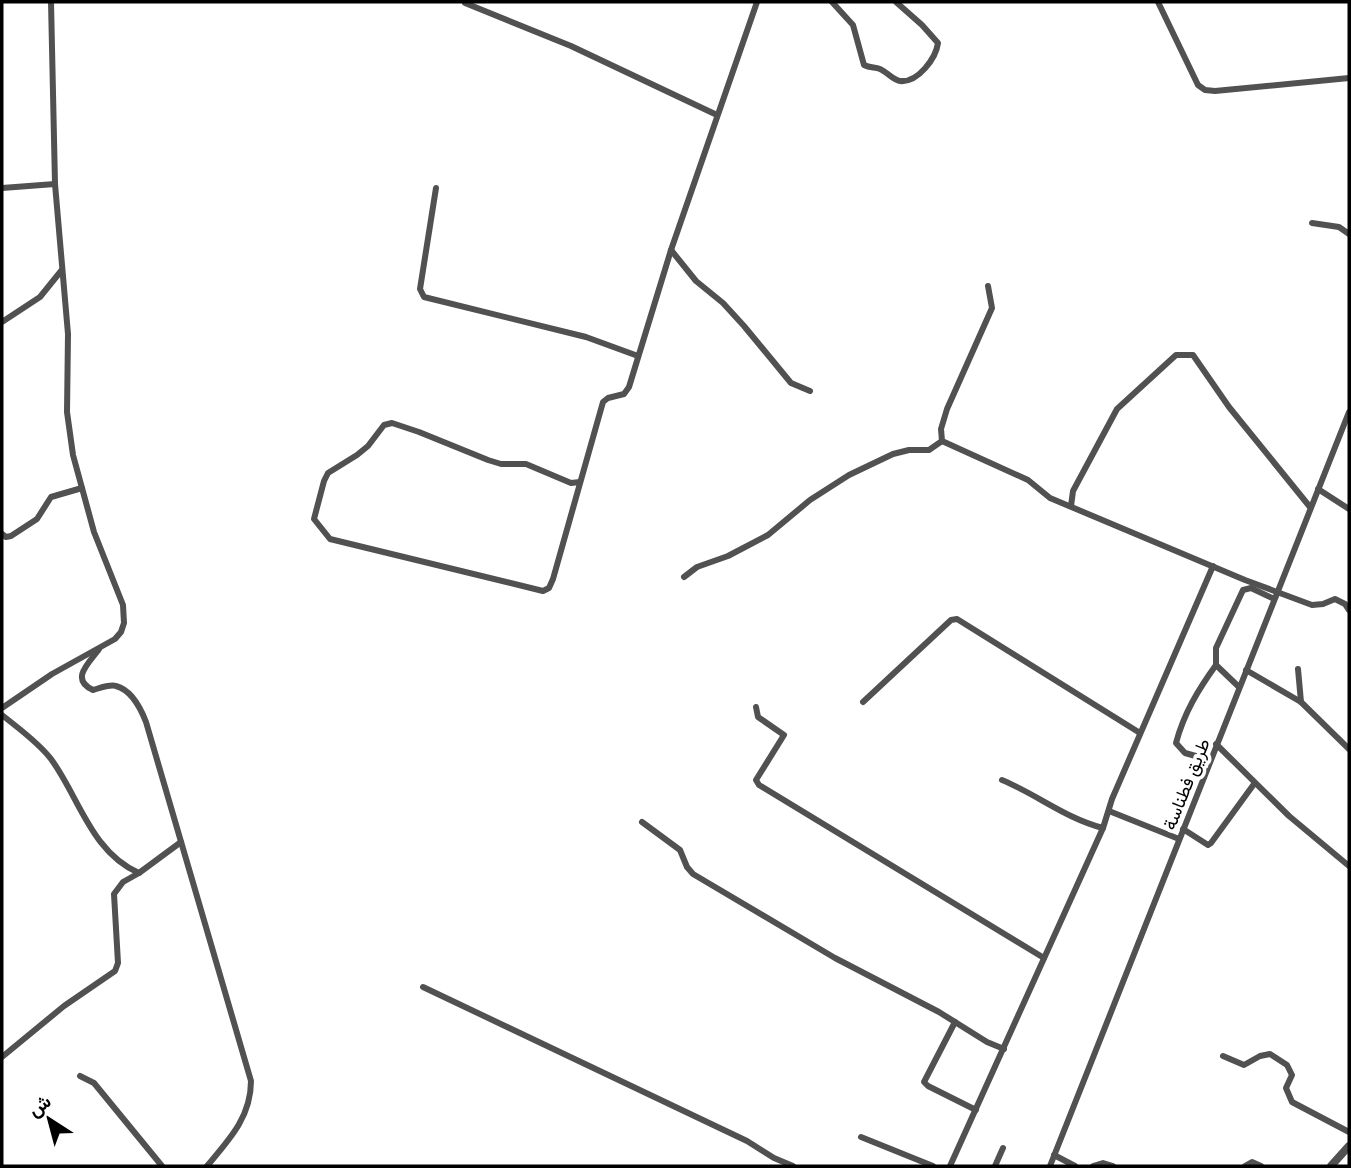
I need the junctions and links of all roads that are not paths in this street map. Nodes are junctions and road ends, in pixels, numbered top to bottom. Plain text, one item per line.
1 (51, 2) edge
2 (757, 2) edge
3 (832, 2) edge
4 (896, 2) edge
5 (1158, 2) edge
6 (465, 3) edge
7 (1349, 78) edge
8 (718, 115) junction
9 (55, 184) junction
10 (2, 188) edge
11 (436, 188) dead end
12 (1312, 223) dead end
13 (1349, 234) edge
14 (671, 250) junction
15 (61, 271) junction
16 (988, 286) dead end
17 (2, 322) edge
18 (638, 356) junction
19 (810, 391) dead end
20 (1349, 412) edge
21 (943, 441) junction
22 (580, 482) junction
23 (82, 488) junction
24 (1318, 489) junction
25 (1071, 506) junction
26 (1310, 507) junction
27 (1349, 509) edge
28 (2, 534) edge
29 (1213, 566) junction
30 (684, 578) dead end
31 (1277, 592) junction
32 (1273, 599) junction
33 (1349, 610) edge
34 (102, 646) junction
35 (1216, 665) junction
36 (1298, 669) dead end
37 (1246, 670) junction
38 (1239, 687) junction
39 (863, 702) dead end
40 (1301, 702) junction
41 (756, 707) dead end
42 (2, 708) edge
43 (2, 715) edge
44 (1140, 733) junction
45 (1216, 744) junction
46 (1349, 749) edge
47 (1210, 761) junction
48 (1002, 780) dead end
49 (1254, 784) junction
50 (1109, 811) junction
51 (642, 822) dead end
52 (1103, 828) junction
53 (1183, 830) junction
54 (1179, 839) junction
55 (181, 842) junction
56 (1349, 866) edge
57 (139, 873) junction
58 (1044, 958) junction
59 (423, 987) dead end
60 (955, 1022) junction
61 (1004, 1049) junction
62 (1223, 1056) dead end
63 (2, 1057) edge
64 (80, 1076) dead end
65 (976, 1110) junction
66 (1349, 1132) edge
67 (861, 1136) dead end
68 (1349, 1146) edge
69 (1003, 1148) dead end
70 (1054, 1155) junction
71 (162, 1166) edge
72 (207, 1166) edge
73 (793, 1166) edge
74 (933, 1166) edge
75 (950, 1166) edge
76 (995, 1166) edge
77 (1049, 1166) edge
78 (1075, 1166) edge
79 (1093, 1166) edge
80 (1113, 1166) edge
81 (1245, 1166) edge
82 (1261, 1166) edge
83 (1331, 1166) edge

1 - 9 street
2 - 8 street
3 - 4 street
5 - 7 street
6 - 8 street
8 - 14 street
9 - 10 street
9 - 15 street
11 - 18 street
12 - 13 street
14 - 18 street
14 - 19 street
15 - 17 street
15 - 23 street
16 - 21 street
18 - 22 street
20 - 24 street, طريق فطناسة
21 - 25 street
21 - 30 street
22 - 22 street
23 - 28 street
23 - 34 street
24 - 26 street, طريق فطناسة
24 - 27 street
25 - 26 street
25 - 29 street
26 - 31 street, طريق فطناسة
29 - 31 street
29 - 44 street
31 - 32 street, طريق فطناسة
31 - 33 street
32 - 35 street
32 - 37 street, طريق فطناسة
34 - 42 street
34 - 55 street
35 - 38 street
35 - 47 street
36 - 40 street
37 - 38 street, طريق فطناسة
37 - 40 street
38 - 45 street, طريق فطناسة
39 - 44 street
40 - 46 street
41 - 58 street
43 - 57 street
44 - 50 street
45 - 47 street, طريق فطناسة
45 - 49 street
47 - 53 street, طريق فطناسة
48 - 52 street
49 - 53 street
49 - 56 street
50 - 52 street
50 - 54 street
51 - 60 street
52 - 58 street
53 - 54 street, طريق فطناسة
54 - 70 street, طريق فطناسة
55 - 57 street
55 - 72 street
57 - 63 street
58 - 61 street
59 - 73 street
60 - 61 street
60 - 65 street
61 - 65 street
62 - 66 street
64 - 71 street
65 - 75 street
67 - 74 street
68 - 83 street
69 - 76 street
70 - 77 street, طريق فطناسة
70 - 78 street
79 - 80 street
81 - 82 street

